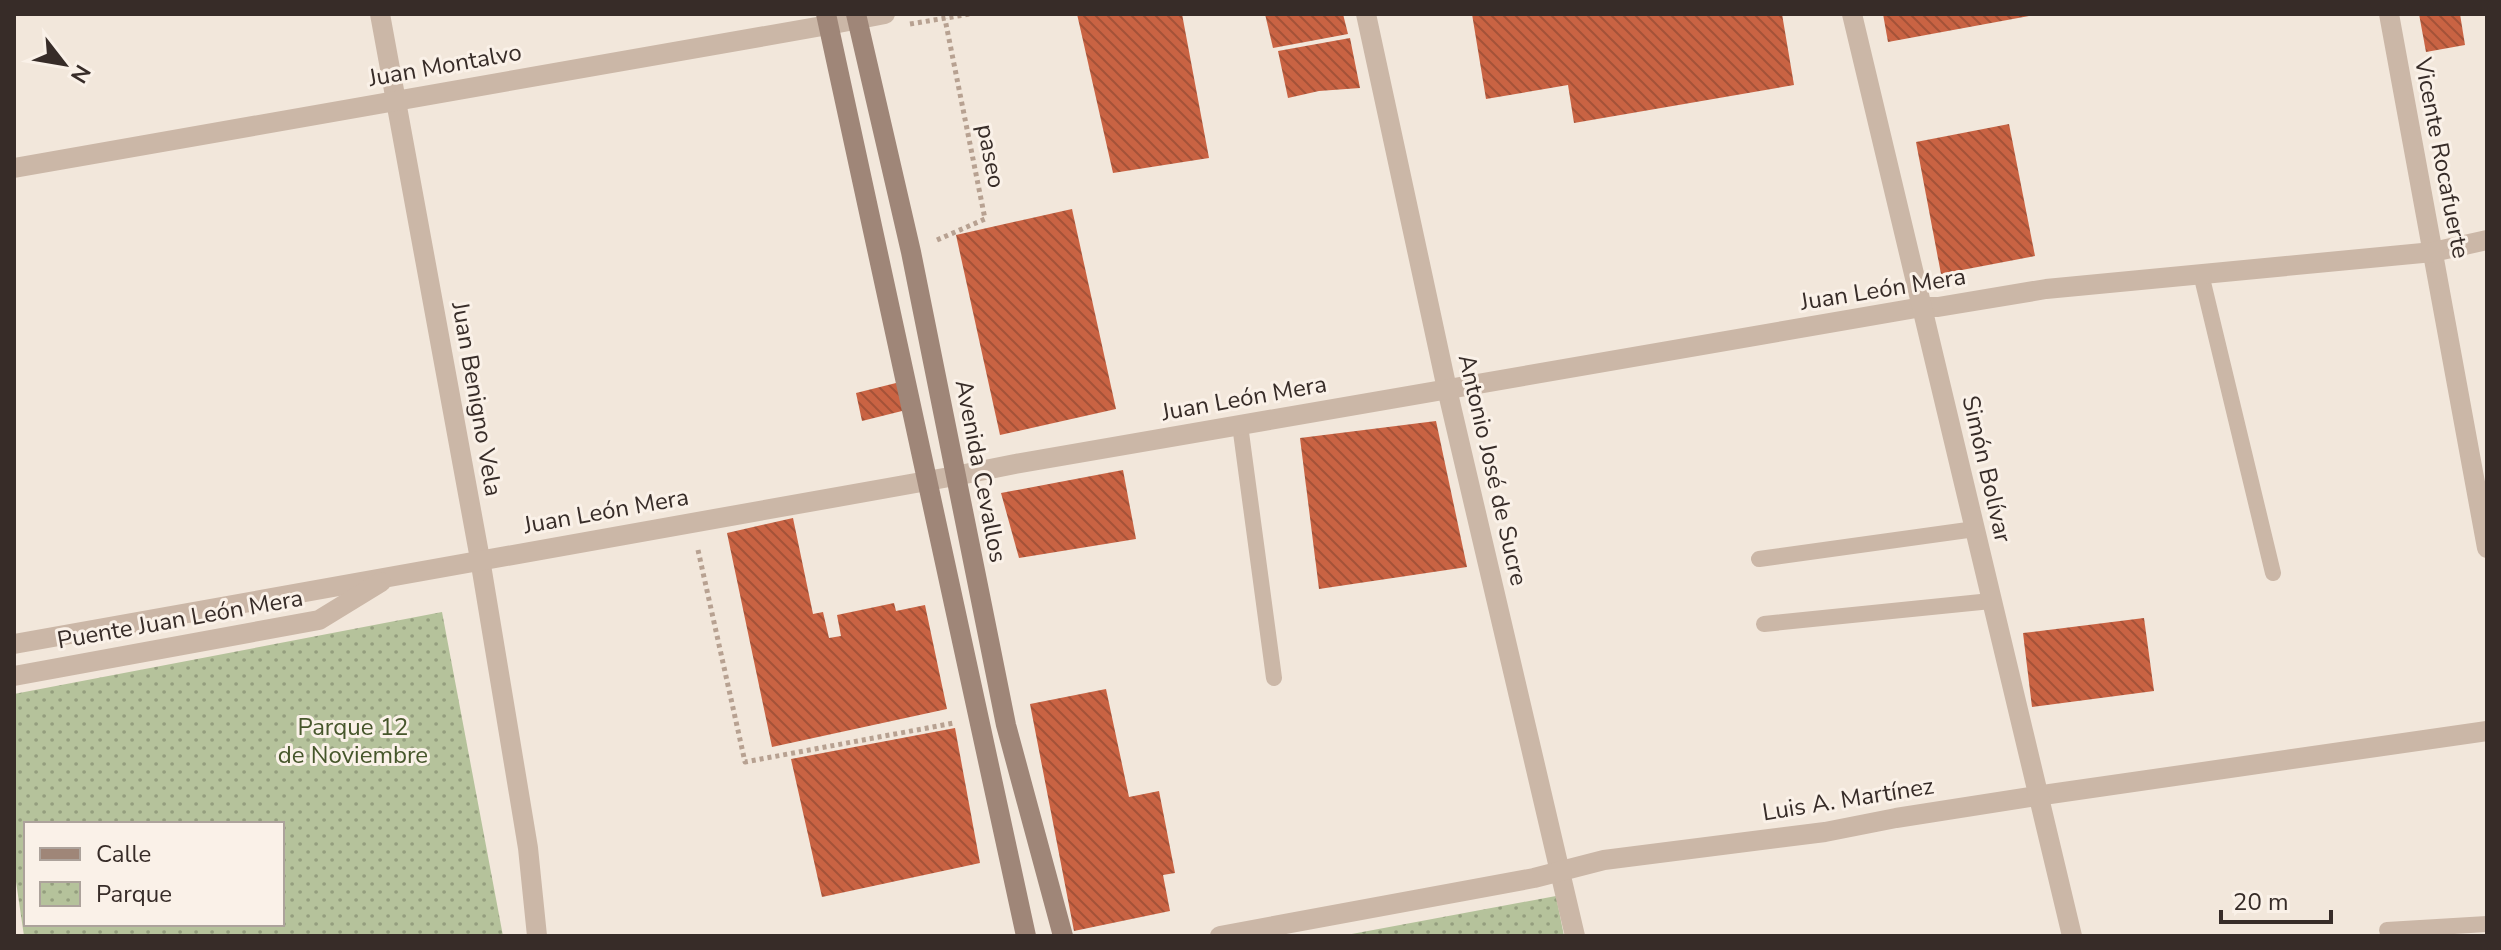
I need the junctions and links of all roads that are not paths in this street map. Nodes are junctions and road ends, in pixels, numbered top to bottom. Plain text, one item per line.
1 (380, 14) edge
2 (1366, 14) edge
3 (1852, 14) edge
4 (2389, 14) edge
5 (856, 17) edge
6 (827, 19) edge
7 (891, 20) edge
8 (397, 99) junction
9 (14, 168) edge
10 (2487, 240) edge
11 (2433, 252) junction
12 (2201, 274) junction
13 (1922, 307) junction
14 (1447, 389) junction
15 (1240, 425) junction
16 (955, 476) junction
17 (927, 481) junction
18 (1975, 529) junction
19 (2487, 548) edge
20 (480, 559) junction
21 (1759, 559) dead end
22 (2273, 573) dead end
23 (391, 576) junction
24 (1991, 601) junction
25 (1764, 624) dead end
26 (14, 644) edge
27 (14, 676) edge
28 (1274, 678) dead end
29 (2487, 731) edge
30 (2039, 796) junction
31 (1560, 873) junction
32 (2487, 924) edge
33 (2387, 930) dead end
34 (537, 936) edge
35 (1026, 936) edge
36 (1063, 936) edge
37 (1220, 936) edge
38 (1575, 936) edge
39 (2072, 936) edge

1 - 8 street, Juan Benigno Vela
2 - 14 street, Antonio José de Sucre
3 - 13 street, Simón Bolívar
4 - 11 street, Vicente Rocafuerte
5 - 6 street, Juan Montalvo
5 - 7 street, Juan Montalvo
5 - 16 main road, Avenida Cevallos
6 - 8 street, Juan Montalvo
6 - 17 main road
8 - 9 street, Juan Montalvo
8 - 20 street, Juan Benigno Vela
10 - 11 street, Juan León Mera
11 - 12 street, Juan León Mera
11 - 19 street, Vicente Rocafuerte
12 - 13 street, Juan León Mera
12 - 22 lane
13 - 14 street, Juan León Mera
13 - 18 street, Simón Bolívar
14 - 15 street, Juan León Mera
14 - 31 street, Antonio José de Sucre
15 - 16 street, Juan León Mera
15 - 28 lane
16 - 17 street, Juan León Mera
16 - 36 main road, Avenida Cevallos
17 - 20 street, Juan León Mera
17 - 35 main road
18 - 21 lane
18 - 24 street, Simón Bolívar
20 - 23 street, Juan León Mera
20 - 34 street, Juan Benigno Vela
23 - 26 street, Juan León Mera
23 - 27 street, Puente Juan León Mera
24 - 25 lane
24 - 30 street, Simón Bolívar
29 - 30 street, Luis A. Martínez
30 - 31 street, Luis A. Martínez
30 - 39 street, Simón Bolívar
31 - 37 street, Luis A. Martínez
31 - 38 street, Antonio José de Sucre
32 - 33 lane

